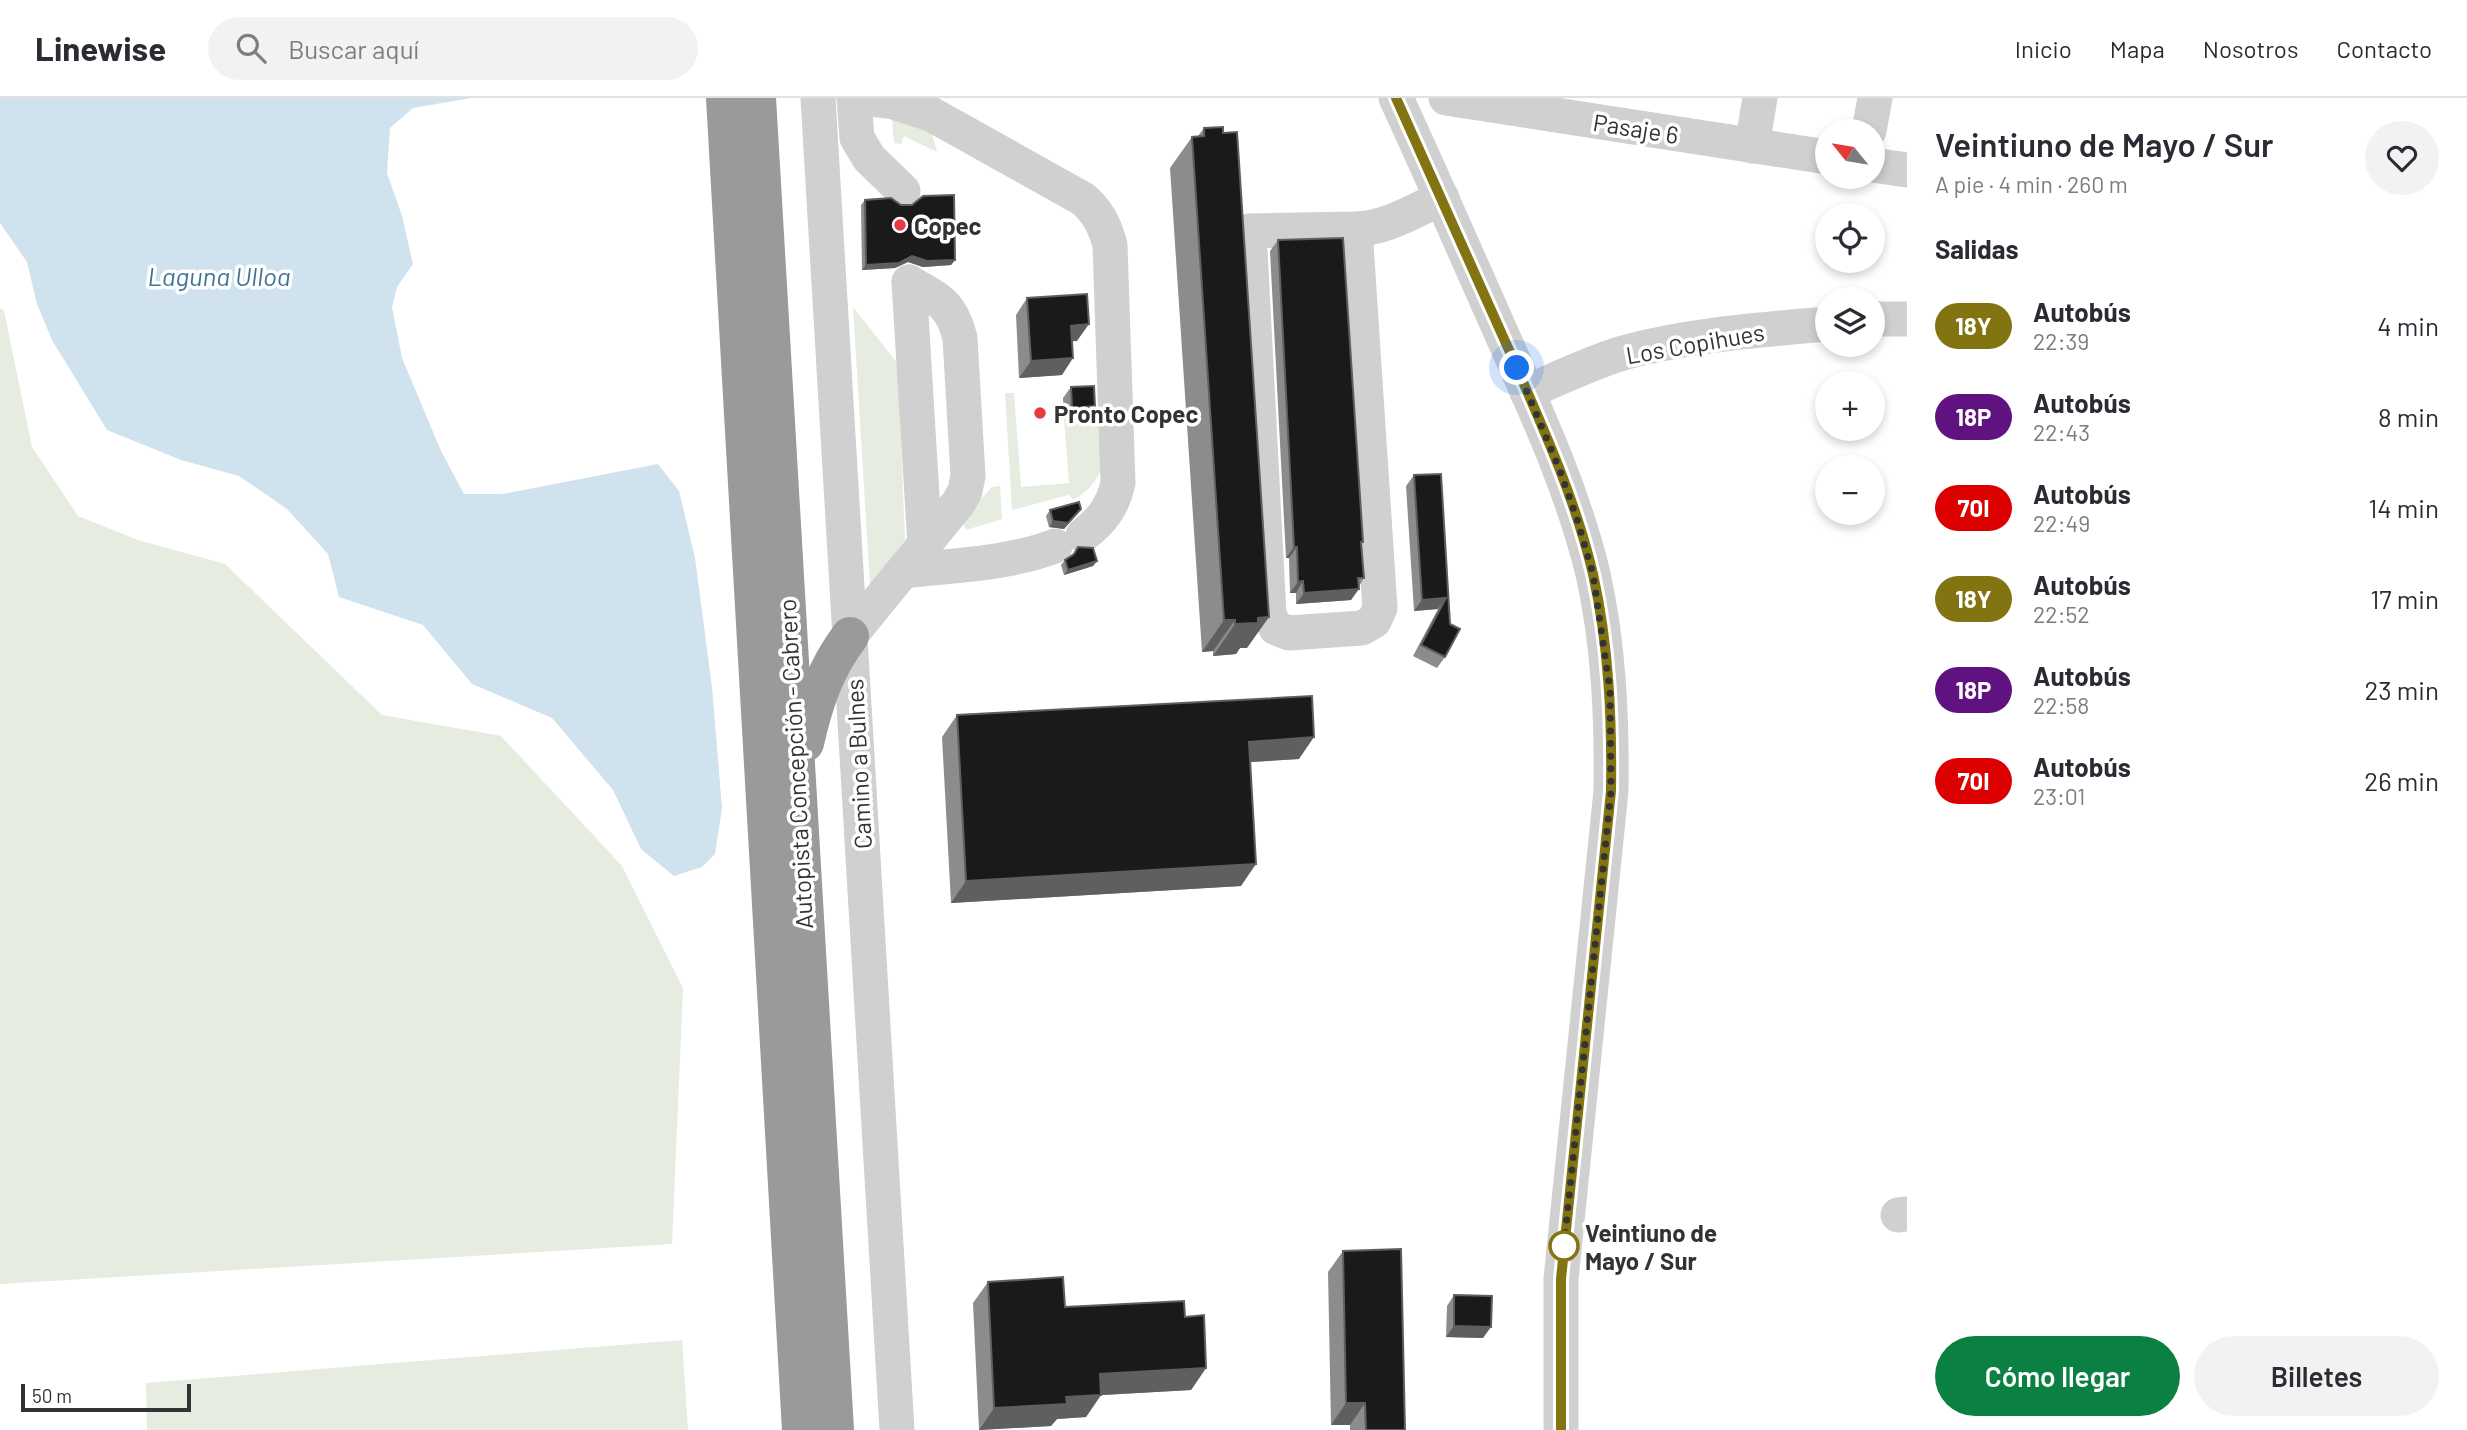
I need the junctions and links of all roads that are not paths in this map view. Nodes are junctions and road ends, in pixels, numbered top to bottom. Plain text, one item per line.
1 (725, 98) edge
2 (757, 98) edge
3 (818, 98) edge
4 (854, 98) edge
5 (861, 98) edge
6 (1396, 98) edge
7 (1446, 98) edge
8 (1760, 98) edge
9 (1875, 98) edge
10 (1521, 104) edge
11 (1638, 113) edge
12 (1871, 119) edge
13 (1752, 146) junction
14 (1815, 156) edge
15 (1885, 167) edge
16 (1907, 170) edge
17 (903, 191) dead end
18 (1442, 198) junction
19 (1355, 229) junction
20 (1885, 319) edge
21 (1907, 319) edge
22 (1815, 325) edge
23 (1527, 392) junction
24 (915, 558) junction
25 (850, 636) junction
26 (797, 786) junction
27 (801, 1430) edge
28 (835, 1430) edge
29 (897, 1430) edge
30 (1561, 1430) edge

1 - 27 highway, Autopista Concepción - Cabrero
2 - 26 highway, Autopista Concepción - Cabrero
3 - 25 street, Camino a Bulnes
4 - 17 street
5 - 24 street
6 - 18 street
7 - 10 street, Pasaje 6
8 - 13 street
9 - 12 street
10 - 11 street, Pasaje 6
11 - 13 street, Pasaje 6
13 - 14 street, Pasaje 6
15 - 16 street
18 - 19 street
18 - 23 street
19 - 19 street
20 - 21 street
22 - 23 street, Los Copihues
23 - 30 street
24 - 24 street
24 - 25 street
25 - 26 highway
25 - 29 street, Camino a Bulnes
26 - 28 highway, Autopista Concepción - Cabrero

